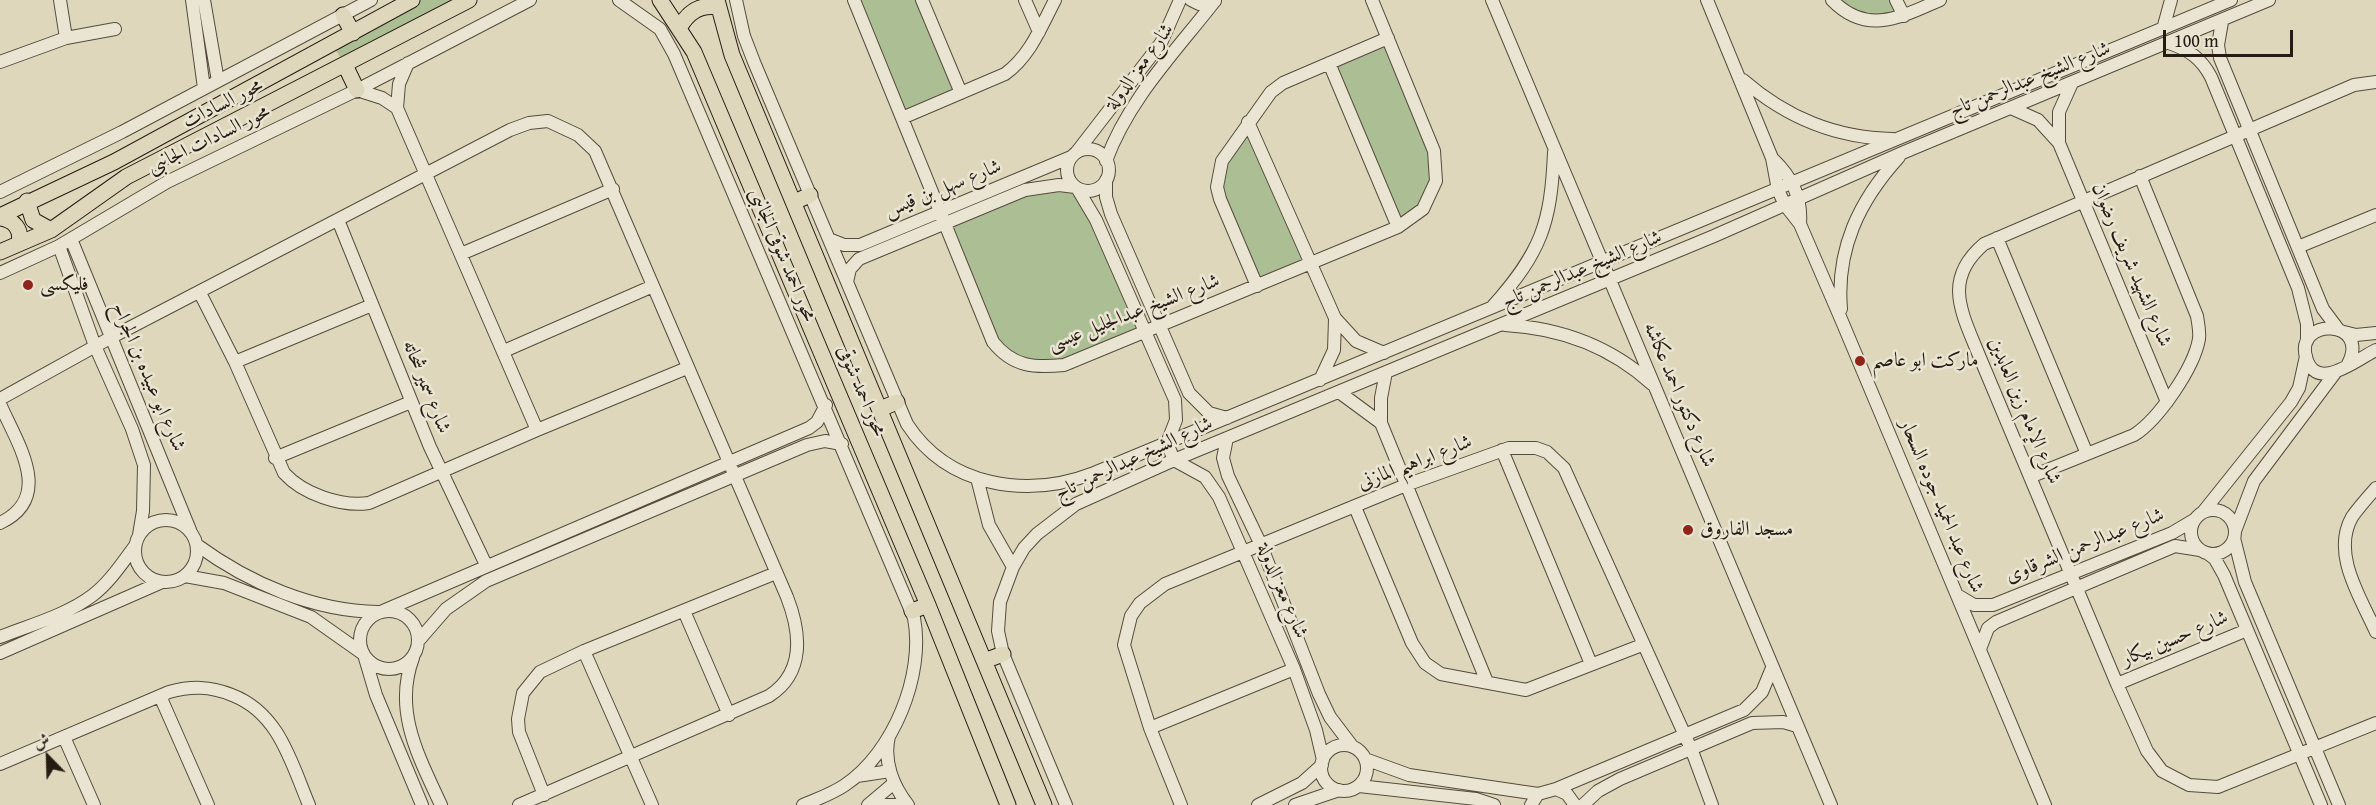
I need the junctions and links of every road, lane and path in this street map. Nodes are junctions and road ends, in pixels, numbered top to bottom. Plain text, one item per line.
1 (60, 0) edge
2 (192, 0) edge
3 (204, 0) edge
4 (371, 0) edge
5 (412, 0) edge
6 (470, 0) edge
7 (530, 0) edge
8 (619, 0) edge
9 (660, 0) edge
10 (736, 0) edge
11 (854, 0) edge
12 (922, 0) edge
13 (1025, 0) edge
14 (1055, 0) edge
15 (1179, 0) edge
16 (1191, 0) edge
17 (1372, 0) edge
18 (1492, 0) edge
19 (1707, 0) edge
20 (1832, 0) edge
21 (1896, 0) edge
22 (1940, 0) edge
23 (2171, 0) edge
24 (2269, 0) edge
25 (1215, 1) edge
26 (2223, 1) edge
27 (718, 4) edge
28 (343, 15) junction
29 (1904, 16) junction
30 (2222, 22) junction
31 (680, 27) junction
32 (115, 29) dead end
33 (2163, 29) junction
34 (1039, 32) junction
35 (353, 33) junction
36 (66, 38) junction
37 (1388, 38) junction
38 (2169, 43) junction
39 (2110, 51) junction
40 (0, 62) edge
41 (408, 63) junction
42 (1329, 63) junction
43 (345, 65) junction
44 (2115, 65) junction
45 (1741, 78) junction
46 (218, 81) junction
47 (2376, 82) edge
48 (2072, 83) junction
49 (204, 88) junction
50 (357, 90) junction
51 (961, 93) junction
52 (398, 108) junction
53 (2011, 108) junction
54 (902, 118) junction
55 (1944, 120) junction
56 (1248, 122) junction
57 (2249, 130) junction
58 (1950, 134) junction
59 (2235, 136) junction
60 (1900, 139) junction
61 (2059, 143) junction
62 (1554, 148) junction
63 (1902, 153) junction
64 (1074, 155) junction
65 (1772, 158) junction
66 (1106, 161) junction
67 (426, 173) junction
68 (2140, 176) junction
69 (1106, 180) junction
70 (1793, 183) junction
71 (1076, 188) junction
72 (613, 189) junction
73 (1778, 190) junction
74 (0, 192) edge
75 (810, 195) junction
76 (1799, 199) junction
77 (2083, 200) junction
78 (27, 201) junction
79 (794, 202) junction
80 (1785, 205) junction
81 (940, 210) junction
82 (2376, 215) edge
83 (0, 217) edge
84 (338, 219) junction
85 (946, 223) junction
86 (1800, 224) junction
87 (1398, 227) junction
88 (51, 230) junction
89 (1997, 238) junction
90 (71, 239) junction
91 (829, 239) junction
92 (20, 243) junction
93 (59, 246) junction
94 (2298, 248) junction
95 (0, 252) edge
96 (461, 254) junction
97 (1602, 263) junction
98 (1310, 264) junction
99 (0, 273) edge
100 (1609, 280) junction
101 (847, 282) junction
102 (653, 286) junction
103 (1257, 286) junction
104 (200, 292) junction
105 (372, 305) junction
106 (1490, 309) junction
107 (1335, 318) junction
108 (1841, 319) junction
109 (1500, 325) junction
110 (1160, 326) junction
111 (2341, 330) junction
112 (1146, 331) junction
113 (2376, 333) edge
114 (110, 338) junction
115 (2307, 341) junction
116 (95, 346) junction
117 (2376, 350) edge
118 (504, 351) junction
119 (1384, 353) junction
120 (2306, 356) junction
121 (235, 362) junction
122 (2348, 364) junction
123 (687, 368) junction
124 (1386, 372) junction
125 (2335, 374) junction
126 (1320, 380) junction
127 (1655, 387) junction
128 (1339, 392) junction
129 (0, 399) edge
130 (411, 402) junction
131 (897, 402) junction
132 (2167, 402) junction
133 (0, 404) edge
134 (826, 405) junction
135 (880, 409) junction
136 (1227, 418) junction
137 (1381, 423) junction
138 (537, 430) junction
139 (1227, 438) junction
140 (1167, 443) junction
141 (842, 444) junction
142 (1502, 450) junction
143 (2087, 454) junction
144 (275, 458) junction
145 (1174, 460) junction
146 (728, 464) junction
147 (441, 471) junction
148 (734, 476) junction
149 (2030, 477) junction
150 (977, 478) junction
151 (1406, 485) junction
152 (2376, 488) edge
153 (1355, 507) junction
154 (2198, 516) junction
155 (0, 523) edge
156 (190, 530) junction
157 (2234, 534) junction
158 (137, 541) junction
159 (198, 545) junction
160 (1261, 545) junction
161 (1244, 552) junction
162 (2204, 552) junction
163 (486, 565) junction
164 (1013, 567) junction
165 (776, 573) junction
166 (2071, 574) junction
167 (185, 576) junction
168 (162, 582) junction
169 (2076, 587) junction
170 (1957, 595) junction
171 (928, 605) junction
172 (380, 611) junction
173 (684, 611) junction
174 (912, 611) junction
175 (2247, 630) junction
176 (2376, 633) edge
177 (0, 637) edge
178 (420, 639) junction
179 (1642, 645) junction
180 (1980, 649) junction
181 (584, 651) junction
182 (0, 653) edge
183 (1003, 654) junction
184 (363, 656) junction
185 (413, 658) junction
186 (984, 661) junction
187 (1591, 664) junction
188 (1772, 668) junction
189 (1294, 669) junction
190 (1487, 682) junction
191 (2117, 684) junction
192 (160, 696) junction
193 (729, 715) junction
194 (2376, 723) edge
195 (1797, 726) junction
196 (1150, 728) junction
197 (892, 730) junction
198 (1684, 734) junction
199 (64, 737) junction
200 (1352, 746) junction
201 (2315, 749) junction
202 (1692, 751) junction
203 (2300, 755) junction
204 (631, 758) junction
205 (1365, 759) junction
206 (1322, 762) junction
207 (0, 764) edge
208 (890, 771) junction
209 (857, 776) junction
210 (894, 783) junction
211 (1359, 786) junction
212 (1556, 789) junction
213 (1339, 790) junction
214 (544, 795) junction
215 (1534, 800) edge
216 (94, 805) edge
217 (208, 805) edge
218 (309, 805) edge
219 (422, 805) edge
220 (441, 805) edge
221 (519, 805) edge
222 (652, 805) edge
223 (803, 805) edge
224 (868, 805) edge
225 (907, 805) edge
226 (1008, 805) edge
227 (1044, 805) edge
228 (1066, 805) edge
229 (1181, 805) edge
230 (1258, 805) edge
231 (1294, 805) edge
232 (1494, 805) edge
233 (1575, 805) edge
234 (1583, 805) edge
235 (1712, 805) edge
236 (1831, 805) edge
237 (2045, 805) edge
238 (2321, 805) edge
239 (2339, 805) edge

1 - 36 street
2 - 49 street
3 - 46 street
4 - 28 street
5 - 35 main road, محور السادات
6 - 43 main road, محور السادات
7 - 41 street, محور السادات الجانبى
8 - 134 street, محور احمد شوقى الجانبى
9 - 31 main road, محور احمد شوقى
10 - 75 street
11 - 54 street, شارع الشيخ عبدالجليل عيسى
12 - 51 street
13 - 34 street
14 - 34 street
15 - 64 street, شارع معز الدولة
16 - 25 street
17 - 37 street, شارع الشيخ عبدالجليل عيسى
18 - 62 street, شارع دكتور احمد عكاشه
19 - 45 street, شارع عبد الحميد جوده السحار
20 - 29 street
21 - 29 street
22 - 29 street
23 - 33 street
24 - 30 street, شارع الشيخ عبدالرحمن تاج
25 - 66 street, شارع معز الدولة
26 - 33 street, شارع الشيخ عبدالرحمن تاج
27 - 31 main road
27 - 79 main road, محور احمد شوقى
28 - 35 main road
28 - 46 street
30 - 38 street, شارع الشيخ عبدالرحمن تاج
30 - 57 street
31 - 171 main road, محور احمد شوقى
32 - 36 street
33 - 39 street, شارع الشيخ عبدالرحمن تاج
34 - 51 street
35 - 78 main road, محور السادات
36 - 40 street
37 - 42 street
37 - 87 street, شارع الشيخ عبدالجليل عيسى
38 - 44 street, شارع الشيخ عبدالرحمن تاج
38 - 59 street
39 - 44 street
39 - 55 street, شارع الشيخ عبدالرحمن تاج
41 - 50 street, محور السادات الجانبى
41 - 52 street
42 - 56 street
42 - 87 street
43 - 50 main road
43 - 88 main road, محور السادات
44 - 48 street, شارع الشيخ عبدالرحمن تاج
45 - 60 street
45 - 65 street, شارع عبد الحميد جوده السحار
46 - 49 street
47 - 57 street, شارع الإمام زين العابدين
48 - 53 street, شارع الشيخ عبدالرحمن تاج
48 - 61 street, شارع الشهيد شريف رضوان
49 - 74 street
50 - 52 street
50 - 90 street, محور السادات الجانبى
51 - 54 street
52 - 67 street
53 - 58 street, شارع الشيخ عبدالرحمن تاج
53 - 61 street, شارع الشهيد شريف رضوان
54 - 81 street, شارع الشيخ عبدالجليل عيسى
55 - 58 street
55 - 60 street, شارع الشيخ عبدالرحمن تاج
56 - 98 street
56 - 103 street
57 - 59 street, شارع الإمام زين العابدين
57 - 94 street
58 - 63 street, شارع الشيخ عبدالرحمن تاج
59 - 68 street, شارع الإمام زين العابدين
59 - 115 street
60 - 70 street, شارع الشيخ عبدالرحمن تاج
61 - 77 street, شارع الشهيد شريف رضوان
62 - 97 street, شارع دكتور احمد عكاشه
62 - 106 street
63 - 76 street, شارع الشيخ عبدالرحمن تاج
63 - 108 street
64 - 66 street
64 - 71 street
64 - 81 street, شارع سهل بن قيس
65 - 70 street, شارع عبد الحميد جوده السحار
65 - 73 street, شارع عبد الحميد جوده السحار
66 - 69 street
67 - 72 street
67 - 84 street
67 - 96 street
68 - 77 street, شارع الإمام زين العابدين
68 - 132 street
69 - 71 street
69 - 110 street
70 - 73 street, شارع الشيخ عبدالرحمن تاج
70 - 76 street, شارع عبد الحميد جوده السحار
71 - 85 street, شارع سهل بن قيس
71 - 112 street
72 - 96 street
72 - 102 street
73 - 80 street, شارع عبد الحميد جوده السحار
73 - 97 street, شارع الشيخ عبدالرحمن تاج
75 - 79 main road
75 - 91 street
76 - 80 street, شارع الشيخ عبدالرحمن تاج
76 - 86 street, شارع عبد الحميد جوده السحار
77 - 89 street, شارع الإمام زين العابدين
77 - 132 street, شارع الشهيد شريف رضوان
78 - 83 main road, محور السادات
78 - 88 main road
79 - 135 main road, محور احمد شوقى
80 - 86 street, شارع عبد الحميد جوده السحار
80 - 100 street, شارع الشيخ عبدالرحمن تاج
81 - 85 street, شارع الشيخ عبدالجليل عيسى
81 - 91 street, شارع سهل بن قيس
82 - 94 street
83 - 92 main road
84 - 104 street
84 - 105 street, شارع سمير شحاته
85 - 101 street, شارع سهل بن قيس
85 - 112 street, شارع الشيخ عبدالجليل عيسى
86 - 108 street, شارع عبد الحميد جوده السحار
87 - 98 street, شارع الشيخ عبدالجليل عيسى
88 - 92 main road, محور السادات
89 - 143 street
89 - 149 street, شارع الإمام زين العابدين
90 - 93 street, محور السادات الجانبى
90 - 114 street, شارع ابو عبيده بن الجراح
91 - 101 street
92 - 95 main road, محور السادات
93 - 99 street, محور السادات الجانبى
93 - 116 street, شارع ابو عبيده بن الجراح
94 - 111 street
96 - 118 street
97 - 100 street, شارع دكتور احمد عكاشه
97 - 106 street, شارع الشيخ عبدالرحمن تاج
98 - 103 street, شارع الشيخ عبدالجليل عيسى
98 - 107 street
100 - 109 street, شارع الشيخ عبدالرحمن تاج
100 - 127 street, شارع دكتور احمد عكاشه
101 - 131 street
102 - 118 street
102 - 123 street
103 - 110 street, شارع الشيخ عبدالجليل عيسى
104 - 114 street
104 - 121 street
105 - 121 street
105 - 130 street, شارع سمير شحاته
106 - 119 street, شارع الشيخ عبدالرحمن تاج
107 - 119 street
107 - 126 street
108 - 170 street, شارع عبد الحميد جوده السحار
109 - 124 street, شارع الشيخ عبدالرحمن تاج
109 - 127 street
110 - 112 street, شارع الشيخ عبدالجليل عيسى
110 - 136 street
111 - 113 street
111 - 115 street
111 - 122 street
112 - 140 street
114 - 116 street
114 - 156 street, شارع ابو عبيده بن الجراح
115 - 120 street
116 - 129 street
116 - 158 street, شارع ابو عبيده بن الجراح
117 - 122 street
118 - 138 street
119 - 126 street, شارع الشيخ عبدالرحمن تاج
120 - 125 street
120 - 154 street, شارع عبدالرحمن الشرقاوى
121 - 144 street
122 - 125 street
123 - 138 street
123 - 146 street
124 - 128 street, شارع الشيخ عبدالرحمن تاج
124 - 137 street
125 - 157 street
126 - 136 street, شارع الشيخ عبدالرحمن تاج
127 - 188 street, شارع دكتور احمد عكاشه
128 - 137 street
128 - 139 street, شارع الشيخ عبدالرحمن تاج
130 - 144 street
130 - 147 street, شارع سمير شحاته
131 - 135 main road
131 - 150 street
132 - 143 street
133 - 155 street
134 - 141 street, محور احمد شوقى الجانبى
134 - 146 street
135 - 186 main road, محور احمد شوقى
136 - 140 street, شارع الشيخ عبدالرحمن تاج
137 - 151 street
138 - 147 street
139 - 145 street, شارع الشيخ عبدالرحمن تاج
139 - 160 street, شارع معز الدولة
140 - 145 street
140 - 150 street, شارع الشيخ عبدالرحمن تاج
141 - 148 street
141 - 174 street, محور احمد شوقى الجانبى
142 - 151 street, شارع ابراهيم المازنى
142 - 179 street, شارع ابراهيم المازنى
142 - 187 street
143 - 149 street
144 - 147 street
145 - 161 street, شارع معز الدولة
145 - 164 street, شارع الشيخ عبدالرحمن تاج
146 - 148 street
146 - 163 street
147 - 163 street, شارع سمير شحاته
148 - 165 street
148 - 178 street
149 - 166 street, شارع الإمام زين العابدين
150 - 164 street
151 - 153 street, شارع ابراهيم المازنى
151 - 190 street
152 - 176 street
153 - 160 street, شارع ابراهيم المازنى
153 - 190 street
154 - 157 street
154 - 162 street
154 - 166 street, شارع عبدالرحمن الشرقاوى
156 - 158 street
156 - 159 street
157 - 162 street
157 - 201 street
158 - 168 street
158 - 177 street
159 - 167 street
159 - 172 street
160 - 161 street, شارع ابراهيم المازنى
160 - 200 street, شارع معز الدولة
161 - 189 street, شارع معز الدولة
161 - 196 street, شارع ابراهيم المازنى
162 - 169 street, شارع عبدالرحمن الشرقاوى
162 - 175 street
163 - 172 street
164 - 183 street, شارع الشيخ عبدالرحمن تاج
165 - 173 street
165 - 193 street
166 - 169 street, شارع الإمام زين العابدين
166 - 170 street, شارع عبدالرحمن الشرقاوى
167 - 168 street
167 - 184 street
168 - 182 street
169 - 180 street, شارع عبدالرحمن الشرقاوى
169 - 191 street, شارع الإمام زين العابدين
170 - 180 street, شارع عبد الحميد جوده السحار
171 - 174 main road
171 - 226 main road, محور احمد شوقى
172 - 178 street
172 - 184 street
173 - 181 street
173 - 193 street
174 - 197 street, محور احمد شوقى الجانبى
175 - 191 street, شارع حسين بيكار
175 - 203 street
178 - 185 street
179 - 187 street
179 - 198 street, شارع ابراهيم المازنى
180 - 237 street, شارع عبد الحميد جوده السحار
181 - 204 street
181 - 214 street
183 - 186 main road
183 - 228 street
184 - 185 street
184 - 219 street
185 - 220 street
186 - 227 main road, محور احمد شوقى
187 - 190 street
188 - 195 street, شارع دكتور احمد عكاشه
188 - 198 street
189 - 196 street
189 - 206 street, شارع معز الدولة
191 - 203 street, شارع الإمام زين العابدين
192 - 199 street
192 - 217 street
192 - 218 street
193 - 204 street
194 - 201 street, شارع الإمام زين العابدين
195 - 202 street
195 - 236 street, شارع دكتور احمد عكاشه
196 - 229 street, شارع ابراهيم المازنى
197 - 208 street
197 - 209 street
198 - 202 street, شارع ابراهيم المازنى
198 - 212 street
199 - 207 street
199 - 216 street
200 - 205 street
200 - 206 street
201 - 203 street, شارع الإمام زين العابدين
201 - 239 street
202 - 234 street
202 - 235 street, شارع ابراهيم المازنى
203 - 238 street
204 - 214 street
204 - 222 street
205 - 211 street
205 - 215 street
206 - 213 street
206 - 230 street
208 - 209 street
208 - 210 street
209 - 223 street
210 - 224 street
210 - 225 street
211 - 213 street
211 - 232 street
212 - 215 street
212 - 233 street
213 - 231 street
214 - 221 street
224 - 225 street

